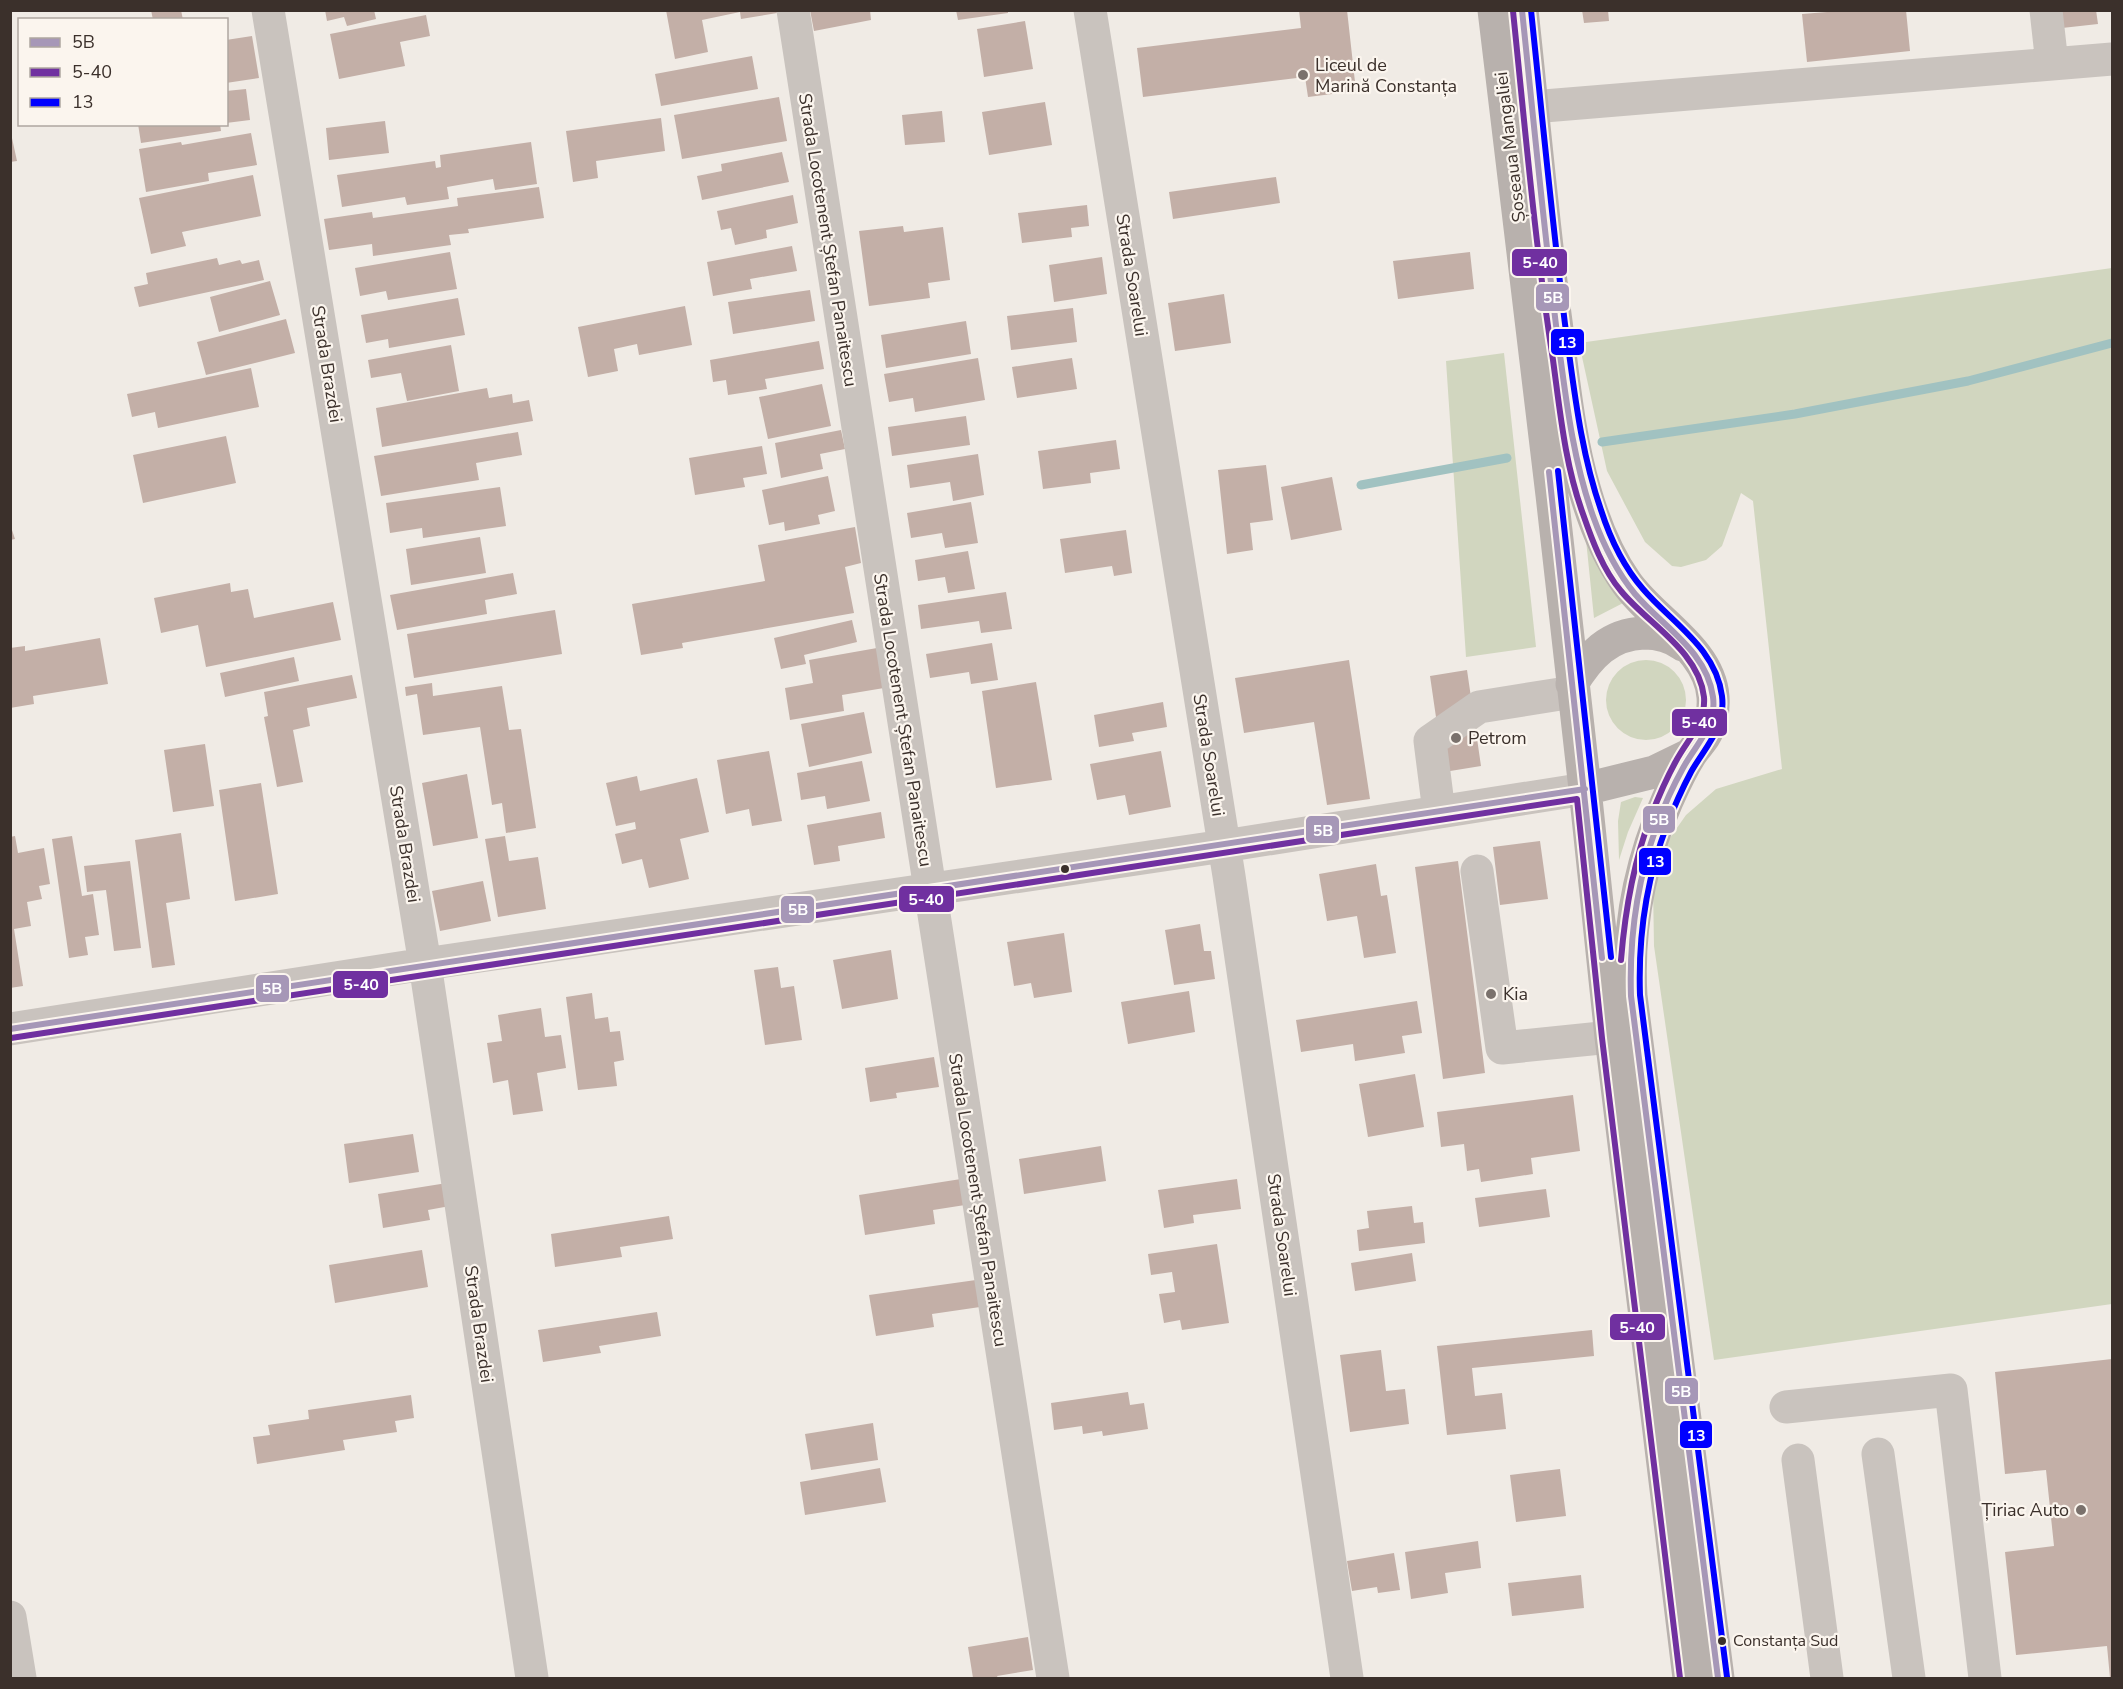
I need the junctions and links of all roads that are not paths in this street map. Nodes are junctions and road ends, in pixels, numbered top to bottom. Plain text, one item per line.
1 (268, 10) edge
2 (793, 10) edge
3 (1090, 10) edge
4 (1494, 10) edge
5 (1522, 10) edge
6 (2046, 10) edge
7 (2112, 59) edge
8 (2052, 64) junction
9 (1532, 107) junction
10 (1696, 655) junction
11 (1573, 688) junction
12 (1691, 754) junction
13 (1585, 789) junction
14 (1439, 812) junction
15 (1224, 846) junction
16 (1477, 871) dead end
17 (930, 889) junction
18 (425, 964) junction
19 (10, 1029) edge
20 (1611, 1037) junction
21 (1786, 1407) dead end
22 (1878, 1454) dead end
23 (1798, 1460) dead end
24 (10, 1617) edge
25 (20, 1678) edge
26 (532, 1678) edge
27 (1053, 1678) edge
28 (1347, 1678) edge
29 (1689, 1678) edge
30 (1718, 1678) edge
31 (1827, 1678) edge
32 (1909, 1678) edge
33 (1980, 1678) edge

1 - 18 street, Strada Brazdei
2 - 17 street, Strada Locotenent Ștefan Panaitescu
3 - 15 street, Strada Soarelui
4 - 11 main road, Șoseaua Mangaliei
5 - 9 main road, Șoseaua Mangaliei
6 - 8 street
7 - 8 street
8 - 9 street
9 - 10 main road, Șoseaua Mangaliei
10 - 11 main road
10 - 12 main road, Șoseaua Mangaliei
11 - 13 main road, Șoseaua Mangaliei
11 - 14 street
12 - 13 main road
12 - 30 main road, Șoseaua Mangaliei
13 - 14 street
13 - 20 main road, Șoseaua Mangaliei
14 - 15 street
15 - 17 street
15 - 28 street, Strada Soarelui
16 - 20 street
17 - 18 street
17 - 27 street, Strada Locotenent Ștefan Panaitescu
18 - 19 street
18 - 26 street, Strada Brazdei
20 - 29 main road, Șoseaua Mangaliei
21 - 33 street
22 - 32 street
23 - 31 street
24 - 25 street

